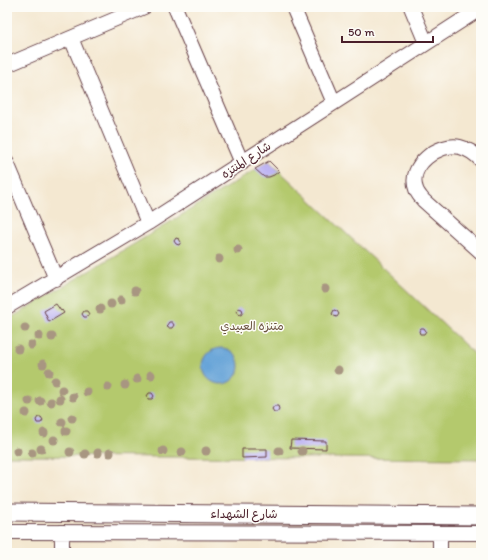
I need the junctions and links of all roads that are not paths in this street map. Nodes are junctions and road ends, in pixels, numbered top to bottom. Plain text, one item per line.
1 (144, 7) edge
2 (175, 7) edge
3 (293, 7) edge
4 (411, 7) edge
5 (481, 8) edge
6 (71, 38) junction
7 (426, 43) junction
8 (7, 65) edge
9 (334, 103) junction
10 (481, 160) edge
11 (7, 163) edge
12 (242, 163) junction
13 (148, 223) junction
14 (481, 252) edge
15 (56, 279) junction
16 (7, 307) edge
17 (7, 512) edge
18 (481, 516) edge
19 (7, 532) edge
20 (62, 532) junction
21 (440, 533) junction
22 (481, 534) edge
23 (62, 553) edge
24 (440, 553) edge

1 - 6 street
2 - 12 street
3 - 9 street
4 - 7 street
5 - 7 street, شارع المنتزه
6 - 8 street
6 - 13 street
7 - 9 street, شارع المنتزه
9 - 12 street, شارع المنتزه
10 - 14 street
11 - 15 street
12 - 13 street, شارع المنتزه
13 - 15 street, شارع المنتزه
15 - 16 street, شارع المنتزه
17 - 18 street, شارع الشهداء
19 - 20 street
20 - 21 street
20 - 23 street
21 - 22 street
21 - 24 street

